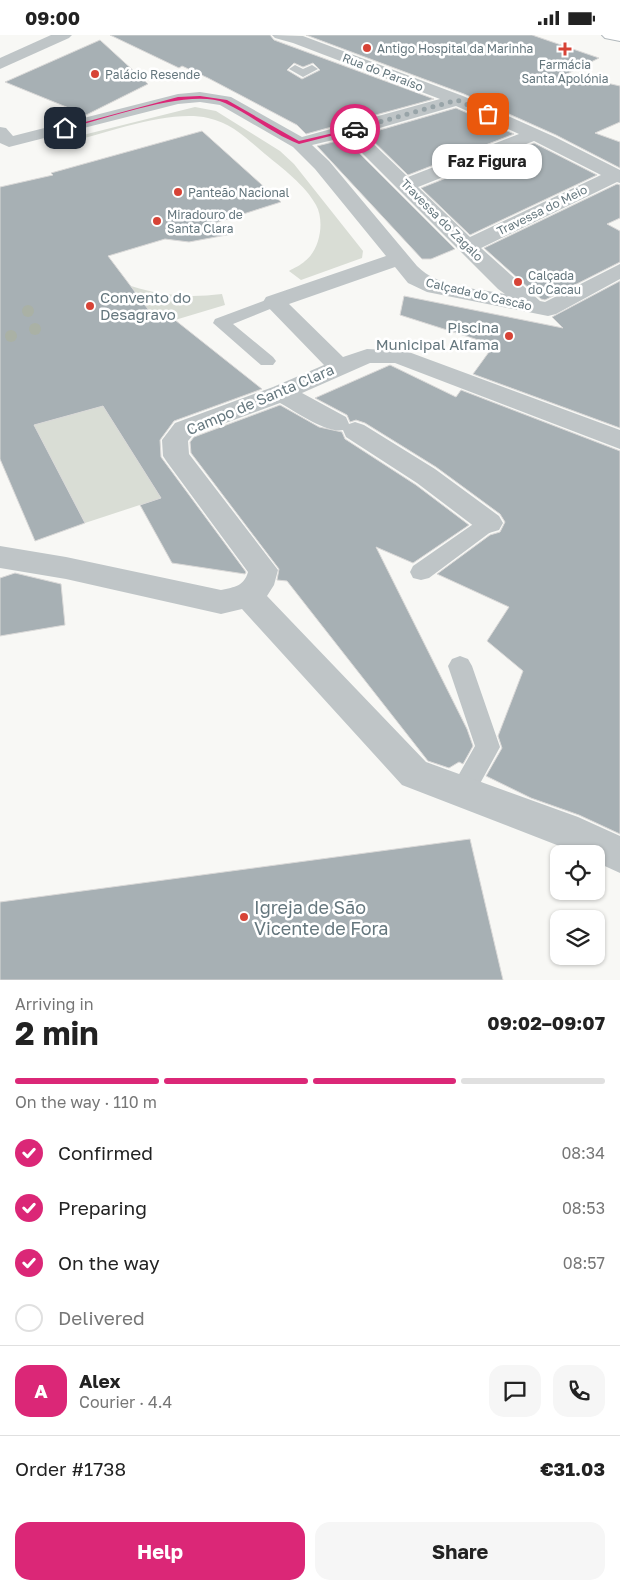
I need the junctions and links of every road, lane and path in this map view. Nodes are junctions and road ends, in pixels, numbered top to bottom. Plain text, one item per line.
1 (64, 35) edge
2 (280, 35) edge
3 (610, 35) edge
4 (620, 36) edge
5 (0, 64) edge
6 (296, 69) dead end
7 (312, 69) dead end
8 (457, 100) junction
9 (350, 131) junction
10 (0, 132) edge
11 (533, 135) junction
12 (299, 143) junction
13 (618, 176) edge
14 (406, 185) junction
15 (468, 246) junction
16 (398, 259) junction
17 (620, 270) edge
18 (274, 302) junction
19 (536, 308) junction
20 (267, 361) dead end
21 (340, 367) junction
22 (282, 393) junction
23 (620, 440) edge
24 (489, 523) joint
25 (0, 557) edge
26 (421, 572) dead end
27 (248, 596) junction
28 (460, 666) dead end
29 (462, 792) junction
30 (620, 855) edge

1 - 5 street
2 - 8 street, Rua do Paraíso
3 - 4 street
6 - 7 lane
8 - 9 street
8 - 11 street, Rua do Paraíso
9 - 12 street
9 - 14 street, Travessa do Zagalo
10 - 12 street
11 - 13 street, Rua do Paraíso
11 - 14 street
12 - 16 street
13 - 15 street, Travessa do Meio
14 - 15 street, Travessa do Zagalo
15 - 19 street, Travessa do Zagalo
16 - 18 street
16 - 19 street, Calçada do Cascão
17 - 19 street, Calçada do Cascão
18 - 20 lane
18 - 21 street, Campo de Santa Clara
21 - 22 street, Campo de Santa Clara
21 - 23 street
22 - 24 street
22 - 27 street, Campo de Santa Clara
24 - 26 lane
25 - 27 street
27 - 29 street
28 - 29 lane
29 - 30 street

